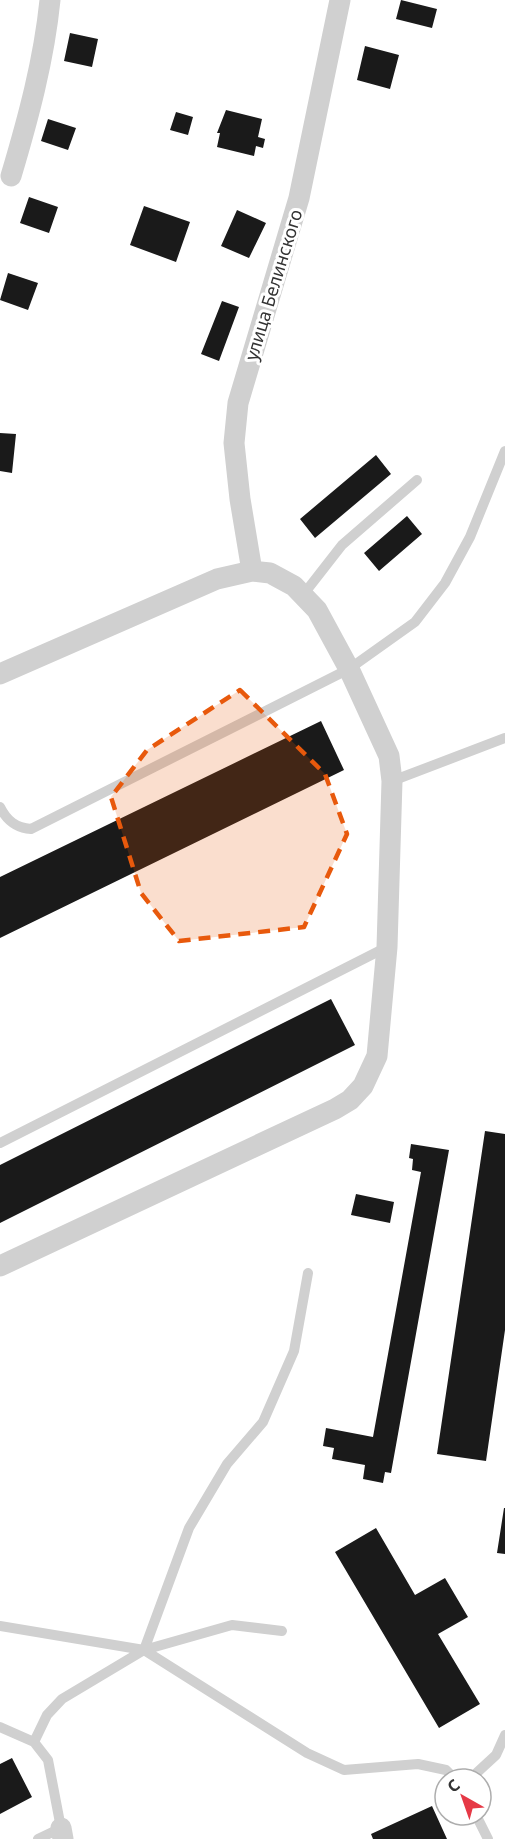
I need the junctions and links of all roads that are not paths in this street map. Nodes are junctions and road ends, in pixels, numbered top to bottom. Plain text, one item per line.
1 (50, 0) edge
2 (340, 0) edge
3 (11, 176) dead end
4 (505, 451) edge
5 (417, 480) dead end
6 (252, 571) junction
7 (303, 595) junction
8 (349, 669) junction
9 (0, 674) edge
10 (505, 738) edge
11 (393, 781) junction
12 (0, 807) edge
13 (387, 947) junction
14 (0, 1143) edge
15 (0, 1266) edge
16 (308, 1273) dead end
17 (0, 1626) edge
18 (282, 1631) dead end
19 (144, 1650) junction
20 (0, 1727) edge
21 (505, 1735) edge
22 (34, 1742) junction
23 (433, 1767) edge
24 (483, 1767) edge
25 (62, 1833) edge
26 (38, 1839) edge

1 - 3 street
2 - 6 street, улица Белинского
4 - 8 lane
5 - 7 lane
6 - 7 street
6 - 9 street
7 - 8 street
8 - 11 street
8 - 12 lane
10 - 11 lane
11 - 13 street
13 - 14 lane
13 - 15 street
16 - 19 lane
17 - 19 lane
18 - 19 lane
19 - 22 lane
19 - 23 lane
20 - 22 lane
21 - 24 lane
22 - 25 lane
25 - 26 lane

